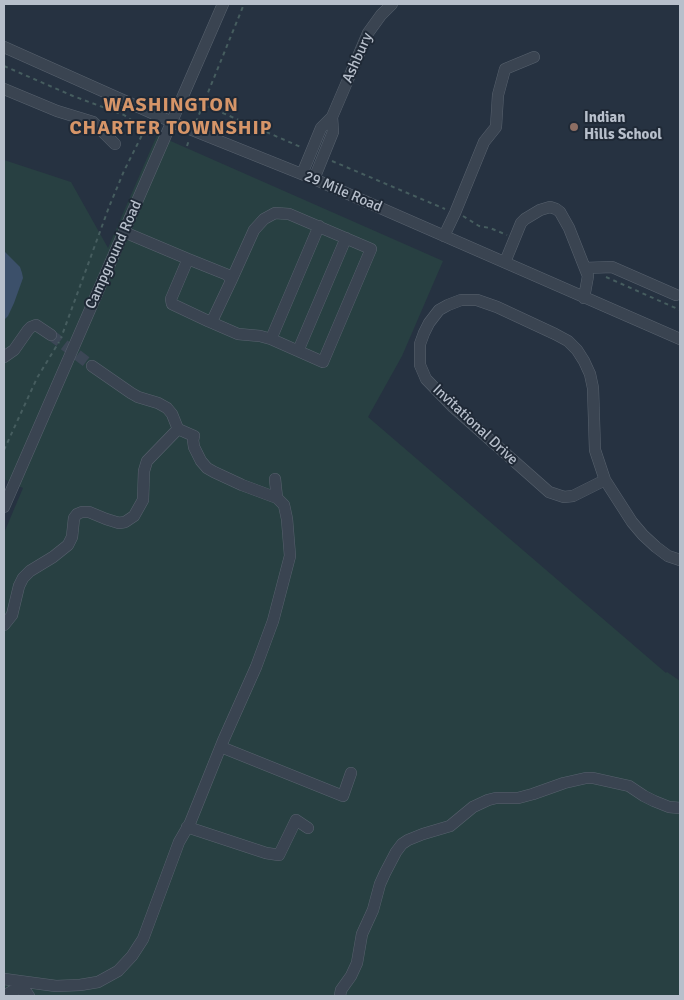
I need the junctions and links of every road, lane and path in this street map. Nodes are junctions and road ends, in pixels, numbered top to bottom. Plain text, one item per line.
1 (223, 4) edge
2 (244, 4) edge
3 (392, 4) edge
4 (4, 47) edge
5 (534, 58) dead end
6 (4, 66) edge
7 (4, 89) edge
8 (184, 96) junction
9 (203, 104) junction
10 (332, 117) junction
11 (172, 122) junction
12 (193, 130) junction
13 (115, 144) dead end
14 (187, 146) dead end
15 (311, 152) junction
16 (323, 157) junction
17 (302, 174) junction
18 (314, 179) junction
19 (455, 212) junction
20 (319, 226) junction
21 (124, 232) junction
22 (444, 236) junction
23 (346, 238) junction
24 (514, 239) junction
25 (188, 259) junction
26 (505, 262) junction
27 (590, 268) junction
28 (231, 281) junction
29 (676, 295) dead end
30 (584, 298) junction
31 (680, 310) edge
32 (208, 320) junction
33 (51, 335) tunnel mouth
34 (271, 339) junction
35 (680, 339) edge
36 (298, 351) junction
37 (4, 357) edge
38 (92, 366) tunnel mouth
39 (178, 429) junction
40 (4, 450) edge
41 (275, 479) dead end
42 (605, 480) junction
43 (277, 498) junction
44 (5, 502) edge
45 (680, 560) edge
46 (4, 625) edge
47 (221, 747) junction
48 (351, 773) dead end
49 (680, 808) edge
50 (187, 827) junction
51 (308, 828) dead end
52 (4, 979) edge
53 (4, 996) edge
54 (29, 996) edge
55 (340, 996) edge

1 - 8 street, Campground Road
2 - 9 path
3 - 10 street, Ashbury
4 - 11 street, 29 Mile Road
5 - 19 street
6 - 40 path
7 - 13 street
8 - 9 path
8 - 11 street, Campground Road
9 - 12 path
9 - 15 path
10 - 15 street
10 - 16 street
11 - 12 street, 29 Mile Road
11 - 21 street, Campground Road
12 - 14 path
12 - 17 street, 29 Mile Road
15 - 17 street
16 - 18 street
16 - 19 path
17 - 18 street, 29 Mile Road
18 - 22 street, 29 Mile Road
19 - 22 street
19 - 24 path
20 - 23 street
20 - 28 street
20 - 34 street
21 - 25 street
21 - 44 street, Campground Road
22 - 26 street, 29 Mile Road
23 - 36 street
23 - 36 street
24 - 26 street
24 - 27 street
25 - 28 street
25 - 32 street
26 - 30 street, 29 Mile Road
27 - 29 street
27 - 30 street
27 - 31 path
28 - 32 street
30 - 35 street, 29 Mile Road
32 - 34 street
33 - 37 street
34 - 36 street
38 - 39 street
39 - 43 street
39 - 46 street
41 - 43 street
42 - 42 street, Invitational Drive
42 - 45 street, Invitational Drive
43 - 47 street
47 - 48 street
47 - 50 street
49 - 55 street
50 - 51 street
50 - 52 street
53 - 54 street

